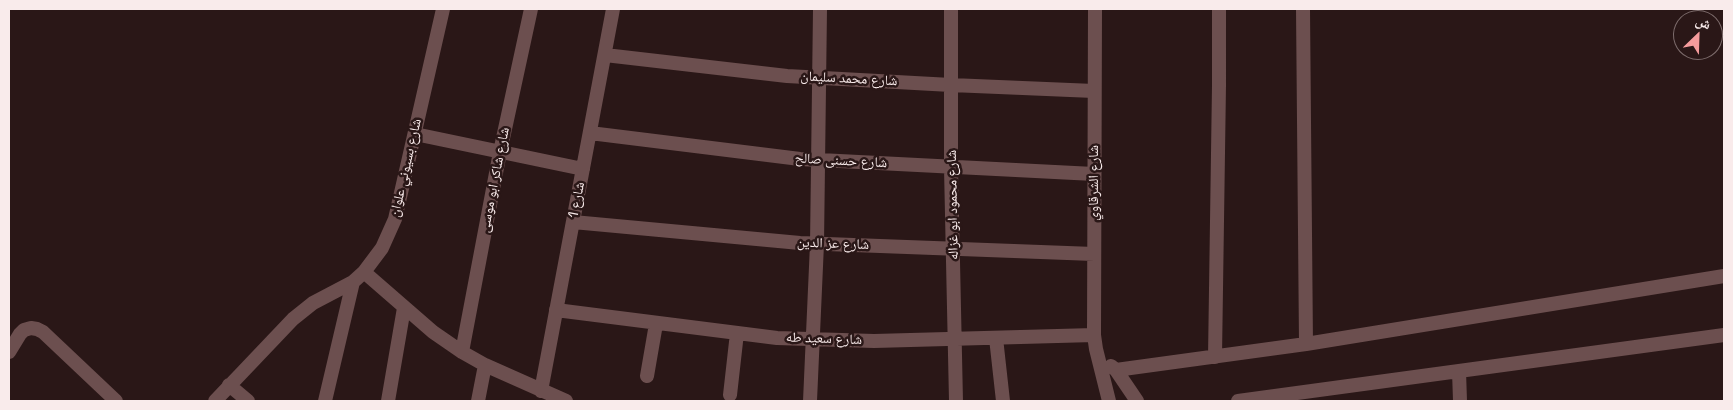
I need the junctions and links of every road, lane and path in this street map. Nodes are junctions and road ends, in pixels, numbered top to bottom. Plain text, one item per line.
1 (443, 9) edge
2 (531, 9) edge
3 (613, 9) edge
4 (820, 9) edge
5 (951, 9) edge
6 (1095, 9) edge
7 (1218, 9) edge
8 (1303, 9) edge
9 (604, 54) junction
10 (819, 78) junction
11 (951, 85) junction
12 (1094, 91) junction
13 (590, 133) junction
14 (415, 134) junction
15 (500, 152) junction
16 (819, 160) junction
17 (951, 168) junction
18 (583, 169) junction
19 (1094, 174) junction
20 (573, 222) junction
21 (817, 244) junction
22 (954, 249) junction
23 (1094, 254) junction
24 (364, 272) junction
25 (1724, 276) edge
26 (353, 282) junction
27 (404, 308) junction
28 (556, 310) junction
29 (656, 324) junction
30 (737, 333) junction
31 (1094, 335) junction
32 (1724, 335) edge
33 (996, 338) junction
34 (813, 339) junction
35 (955, 339) junction
36 (1306, 344) junction
37 (9, 352) edge
38 (462, 352) junction
39 (1098, 356) junction
40 (1214, 357) junction
41 (485, 365) junction
42 (1116, 370) junction
43 (1459, 371) junction
44 (647, 376) dead end
45 (229, 385) junction
46 (541, 391) junction
47 (730, 395) dead end
48 (116, 401) edge
49 (215, 401) edge
50 (248, 401) edge
51 (325, 401) edge
52 (388, 401) edge
53 (478, 401) edge
54 (566, 401) edge
55 (810, 401) edge
56 (956, 401) edge
57 (1003, 401) edge
58 (1109, 401) edge
59 (1137, 401) edge
60 (1238, 401) edge
61 (1460, 401) edge

1 - 14 street, شارع بسيوني علوان
2 - 15 street, شارع شاكر ابو موسى
3 - 9 street, شارع 1
4 - 10 street
5 - 11 street, شارع محمود ابو غزاله
6 - 12 street, شارع الشرقاوي
7 - 40 street
8 - 36 street
9 - 10 street, شارع محمد سليمان
9 - 13 street, شارع 1
10 - 11 street, شارع محمد سليمان
10 - 16 street
11 - 12 street, شارع محمد سليمان
11 - 17 street, شارع محمود ابو غزاله
12 - 19 street, شارع الشرقاوي
13 - 16 street, شارع حسنى صالح
13 - 18 street, شارع 1
14 - 15 street
14 - 24 street, شارع بسيوني علوان
15 - 18 street
15 - 38 street, شارع شاكر ابو موسى
16 - 17 street, شارع حسنى صالح
16 - 21 street
17 - 19 street, شارع حسنى صالح
17 - 22 street, شارع محمود ابو غزاله
18 - 20 street, شارع 1
19 - 23 street, شارع الشرقاوي
20 - 21 street, شارع عز الدين
20 - 28 street, شارع 1
21 - 22 street, شارع عز الدين
21 - 34 street
22 - 23 street, شارع عز الدين
22 - 35 street, شارع محمود ابو غزاله
23 - 31 street, شارع الشرقاوي
24 - 26 street, شارع بسيوني علوان
24 - 27 street
25 - 36 street
26 - 45 street, شارع بسيوني علوان
26 - 51 street
27 - 38 street
27 - 52 street
28 - 29 street, شارع سعيد طه
28 - 46 street, شارع 1
29 - 30 street, شارع سعيد طه
29 - 44 street
30 - 34 street, شارع سعيد طه
30 - 47 street
31 - 33 street, شارع سعيد طه
31 - 39 street, شارع الشرقاوي
32 - 43 street
33 - 35 street, شارع سعيد طه
33 - 57 street
34 - 35 street, شارع سعيد طه
34 - 55 street
35 - 56 street, شارع محمود ابو غزاله
36 - 40 street
37 - 48 street
38 - 41 street
39 - 42 street
39 - 58 street, شارع الشرقاوي
40 - 42 street
41 - 46 street
41 - 53 street
42 - 59 street
43 - 60 street
43 - 61 street
45 - 49 street, شارع بسيوني علوان
45 - 50 street
46 - 54 street

